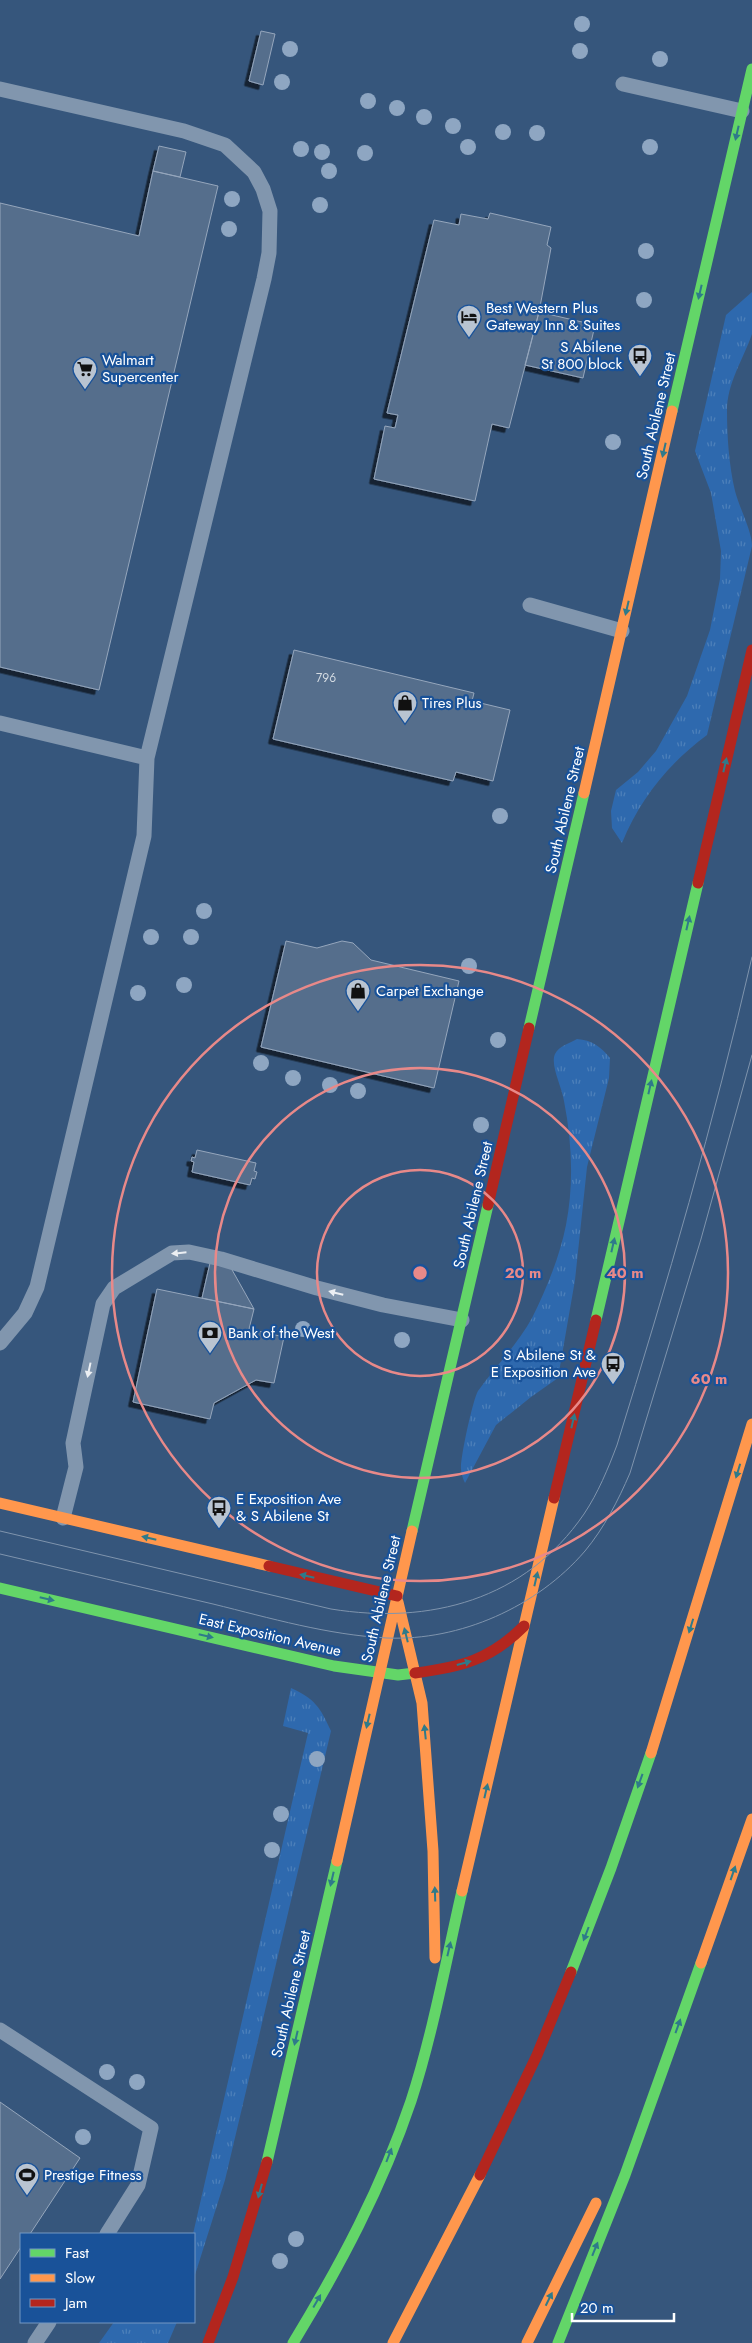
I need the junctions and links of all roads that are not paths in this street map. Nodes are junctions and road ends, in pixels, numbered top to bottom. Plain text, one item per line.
1 (752, 69) edge
2 (623, 84) dead end
3 (0, 89) edge
4 (742, 111) junction
5 (530, 605) dead end
6 (622, 631) junction
7 (752, 650) edge
8 (0, 723) edge
9 (147, 758) junction
10 (462, 1320) junction
11 (0, 1344) edge
12 (752, 1424) edge
13 (0, 1503) edge
14 (63, 1518) junction
15 (0, 1588) edge
16 (397, 1596) junction
17 (524, 1626) junction
18 (379, 1673) junction
19 (416, 1674) junction
20 (752, 1819) edge
21 (0, 2030) edge
22 (430, 2030) junction
23 (661, 2071) junction
24 (618, 2158) dead end
25 (601, 2194) dead end
26 (108, 2233) edge
27 (48, 2323) edge
28 (35, 2343) edge
29 (208, 2343) edge
30 (293, 2343) edge
31 (392, 2343) edge
32 (527, 2343) edge
33 (558, 2343) edge

1 - 4 main road, South Abilene Street
2 - 4 lane
3 - 9 lane
4 -> 6 main road, South Abilene Street
5 - 6 lane
6 - 10 main road, South Abilene Street
17 -> 7 main road
8 - 9 lane
9 - 11 lane
10 -> 14 lane
10 - 16 main road, South Abilene Street
12 -> 31 main road
13 - 14 main road
16 -> 14 main road
15 -> 18 main road, East Exposition Avenue
16 - 18 main road, South Abilene Street
19 -> 16 main road
19 -> 17 main road, East Exposition Avenue
22 -> 17 main road
18 - 19 main road, East Exposition Avenue
18 -> 29 main road, South Abilene Street
22 -> 19 main road
23 -> 20 main road
21 - 26 lane
30 -> 22 main road
23 - 24 main road
33 -> 23 main road
32 -> 25 main road
27 - 28 lane

